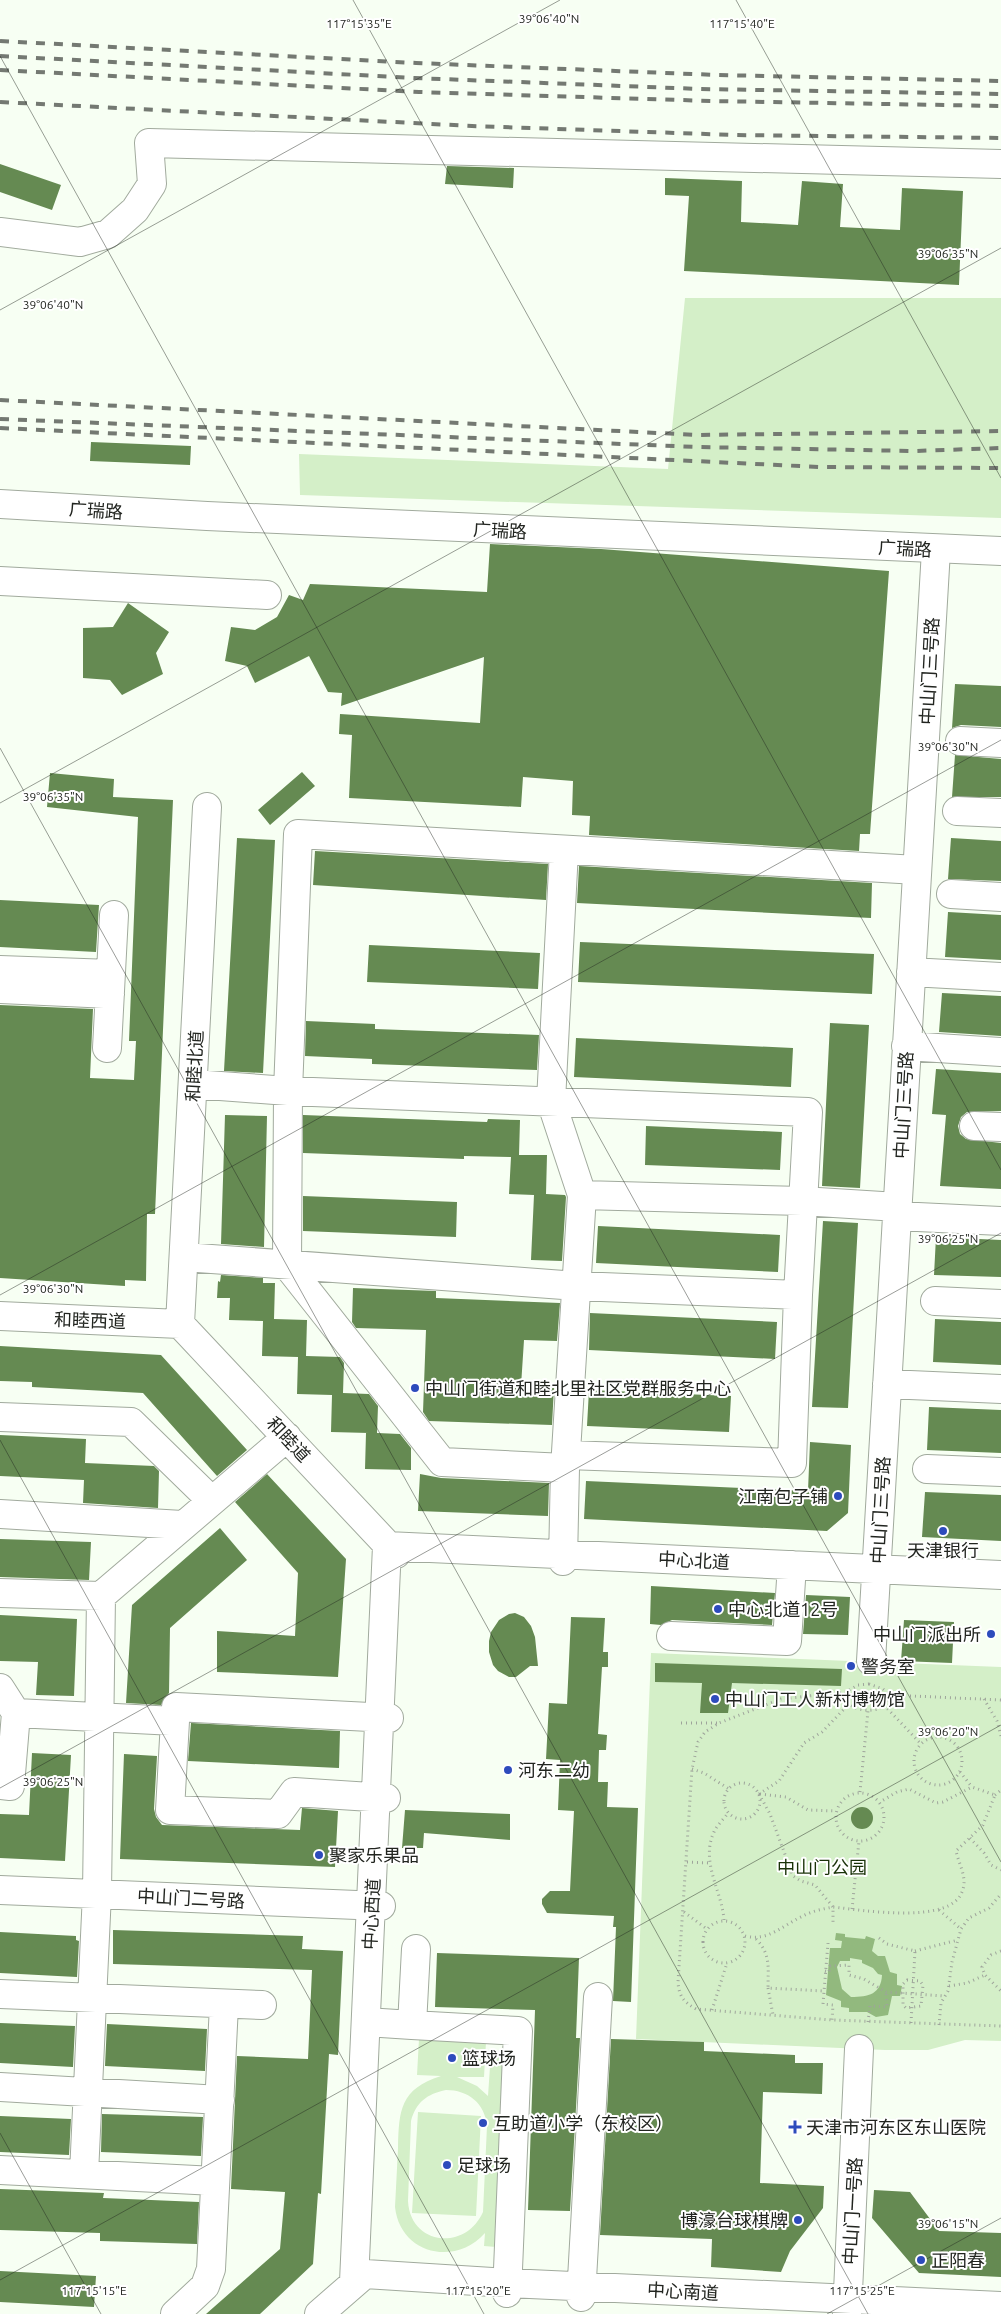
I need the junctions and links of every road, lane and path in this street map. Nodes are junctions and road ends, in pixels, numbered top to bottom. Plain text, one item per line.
1 (1001, 164) edge
2 (0, 232) edge
3 (0, 504) edge
4 (936, 550) junction
5 (1001, 551) edge
6 (0, 582) edge
7 (267, 594) dead end
8 (960, 741) dead end
9 (1001, 743) edge
10 (207, 807) dead end
11 (957, 811) dead end
12 (1001, 813) edge
13 (564, 850) junction
14 (917, 870) junction
15 (951, 894) dead end
16 (1001, 897) edge
17 (114, 915) dead end
18 (0, 970) edge
19 (912, 972) junction
20 (1001, 977) edge
21 (110, 984) junction
22 (0, 989) edge
23 (906, 1046) junction
24 (107, 1048) dead end
25 (1001, 1052) edge
26 (193, 1084) junction
27 (288, 1091) junction
28 (552, 1101) junction
29 (974, 1126) dead end
30 (1001, 1127) edge
31 (582, 1195) junction
32 (802, 1201) junction
33 (897, 1211) junction
34 (1001, 1222) edge
35 (184, 1257) junction
36 (287, 1265) junction
37 (577, 1286) junction
38 (798, 1295) junction
39 (935, 1301) dead end
40 (1001, 1304) edge
41 (0, 1316) edge
42 (180, 1324) junction
43 (887, 1384) junction
44 (1001, 1389) edge
45 (0, 1417) edge
46 (287, 1437) junction
47 (566, 1461) junction
48 (927, 1469) dead end
49 (1001, 1472) edge
50 (211, 1500) junction
51 (0, 1514) edge
52 (182, 1525) junction
53 (392, 1550) junction
54 (564, 1557) junction
55 (792, 1569) junction
56 (876, 1572) junction
57 (1001, 1575) edge
58 (1001, 1583) edge
59 (0, 1593) edge
60 (101, 1596) junction
61 (671, 1636) dead end
62 (871, 1661) dead end
63 (0, 1688) edge
64 (846, 1692) junction
65 (890, 1695) junction
66 (984, 1699) junction
67 (1001, 1700) edge
68 (849, 1704) junction
69 (884, 1705) junction
70 (868, 1711) junction
71 (16, 1713) junction
72 (98, 1716) junction
73 (385, 1718) junction
74 (175, 1721) junction
75 (681, 1723) dead end
76 (719, 1724) junction
77 (1001, 1736) edge
78 (921, 1744) junction
79 (692, 1769) junction
80 (960, 1772) junction
81 (0, 1785) edge
82 (972, 1787) junction
83 (729, 1789) junction
84 (1001, 1790) edge
85 (860, 1792) junction
86 (759, 1794) junction
87 (995, 1795) junction
88 (381, 1798) junction
89 (880, 1802) junction
90 (836, 1812) junction
91 (728, 1813) junction
92 (970, 1838) junction
93 (859, 1841) junction
94 (687, 1862) junction
95 (710, 1863) junction
96 (1001, 1870) edge
97 (0, 1890) edge
98 (1001, 1894) edge
99 (97, 1898) junction
100 (0, 1899) edge
101 (834, 1907) junction
102 (852, 1909) junction
103 (939, 1909) junction
104 (376, 1910) junction
105 (684, 1912) junction
106 (724, 1920) junction
107 (832, 1922) dead end
108 (706, 1929) junction
109 (961, 1930) junction
110 (745, 1936) junction
111 (879, 1938) dead end
112 (756, 1939) junction
113 (958, 1940) junction
114 (828, 1943) dead end
115 (416, 1950) dead end
116 (915, 1951) junction
117 (1001, 1951) edge
118 (727, 1962) junction
119 (826, 1971) junction
120 (984, 1975) junction
121 (913, 1981) junction
122 (949, 1986) junction
123 (768, 1988) junction
124 (823, 1991) junction
125 (1001, 1991) edge
126 (886, 1992) junction
127 (0, 1994) edge
128 (902, 1995) junction
129 (912, 1996) junction
130 (922, 1996) junction
131 (944, 1996) junction
132 (598, 1997) dead end
133 (92, 1999) junction
134 (224, 2005) junction
135 (262, 2006) dead end
136 (912, 2008) junction
137 (712, 2010) junction
138 (774, 2015) junction
139 (832, 2020) junction
140 (868, 2022) junction
141 (371, 2023) junction
142 (911, 2023) junction
143 (412, 2025) junction
144 (939, 2025) junction
145 (1001, 2026) edge
146 (859, 2048) dead end
147 (0, 2087) edge
148 (87, 2091) junction
149 (220, 2100) junction
150 (0, 2170) edge
151 (84, 2174) junction
152 (215, 2181) junction
153 (360, 2278) junction
154 (508, 2288) junction
155 (576, 2296) edge
156 (1001, 2306) edge
157 (847, 2308) edge
158 (174, 2314) edge
159 (319, 2314) edge
160 (950, 2314) edge

1 - 2 street
3 - 4 street, 广瑞路
4 - 5 street, 广瑞路
4 - 14 street, 中山门三号路
6 - 7 street
8 - 9 street
10 - 26 street, 和睦北道
11 - 12 street
13 - 14 street
13 - 27 street
13 - 28 street
14 - 19 street, 中山门三号路
15 - 16 street
17 - 21 street
18 - 21 street
19 - 20 street
19 - 23 street, 中山门三号路
21 - 22 street
21 - 24 street
23 - 25 street
23 - 33 street, 中山门三号路
26 - 27 street
26 - 35 street, 和睦北道
27 - 28 street
27 - 36 street
28 - 31 street
28 - 32 street
29 - 30 street
31 - 32 street
31 - 37 street
32 - 33 street
32 - 38 street
33 - 34 street
33 - 43 street, 中山门三号路
35 - 36 street
35 - 42 street, 和睦北道
36 - 37 street
36 - 47 street
37 - 38 street
37 - 47 street
38 - 47 street
39 - 40 street
41 - 42 street, 和睦西道
42 - 46 street, 和睦道
43 - 44 street
43 - 56 street, 中山门三号路
45 - 50 street
46 - 50 street
46 - 53 street, 和睦道
47 - 54 street
48 - 49 street
50 - 52 street
51 - 52 street
52 - 60 street
53 - 54 street, 中心北道
53 - 73 street, 中心西道
54 - 55 street, 中心北道
55 - 56 street, 中心北道
55 - 61 street
56 - 57 street, 中心北道
56 - 58 street, 中心北道
56 - 62 street, 中山门三号路
59 - 60 street
60 - 72 street
63 - 71 street
64 - 65 path
64 - 68 path
64 - 76 path
65 - 66 path
65 - 69 path
66 - 67 path
66 - 77 path
68 - 70 path
68 - 86 path
69 - 70 path
69 - 78 path
70 - 85 path
71 - 72 street
71 - 81 street
72 - 74 street
72 - 99 street
73 - 74 street
73 - 88 street, 中心西道
74 - 88 street
75 - 76 path
76 - 79 path
78 - 80 path
78 - 80 path
79 - 83 path
79 - 94 path
80 - 82 path
82 - 87 path
82 - 89 path
83 - 86 path
83 - 91 path
84 - 87 path
85 - 89 path
85 - 90 path
86 - 90 path
86 - 91 path
86 - 101 path
87 - 92 path
88 - 104 street, 中心西道
89 - 93 path
90 - 93 path
91 - 95 path
92 - 96 path
92 - 103 path
93 - 102 path
94 - 95 path
94 - 105 path
95 - 106 path
97 - 99 street, 中山门二号路
98 - 109 path
99 - 100 street, 中山门二号路
99 - 104 street, 中山门二号路
99 - 133 street
101 - 102 path
101 - 107 path
101 - 112 path
102 - 103 path
103 - 109 path
104 - 141 street, 中心西道
105 - 108 path
105 - 137 path
106 - 108 path
106 - 110 path
108 - 118 path
109 - 113 path
110 - 112 path
110 - 118 path
111 - 116 path
112 - 123 path
113 - 116 path
113 - 122 path
114 - 119 path
115 - 143 street
116 - 121 path
117 - 120 path
118 - 137 path
119 - 124 path
119 - 126 path
120 - 122 path
120 - 125 path
121 - 128 path
121 - 129 path
121 - 130 path
122 - 131 path
123 - 124 path
123 - 138 path
124 - 139 path
126 - 128 path
126 - 140 path
127 - 133 street
128 - 129 path
128 - 136 path
129 - 130 path
129 - 136 path
130 - 131 path
130 - 136 path
131 - 144 path
132 - 155 street
133 - 134 street
133 - 148 street
134 - 135 street
134 - 149 street
136 - 142 path
137 - 138 path
138 - 139 path
139 - 140 path
140 - 142 path
141 - 143 street
141 - 153 street, 中心西道
142 - 144 path
143 - 154 street
144 - 145 path
146 - 157 street, 中山门一号路
147 - 148 street
148 - 149 street
148 - 151 street
149 - 152 street
150 - 151 street
151 - 152 street
152 - 158 street
153 - 154 street, 中心南道
153 - 159 street
154 - 155 street, 中心南道
155 - 157 street, 中心南道
156 - 157 street, 中心南道
157 - 160 street, 中心南道

